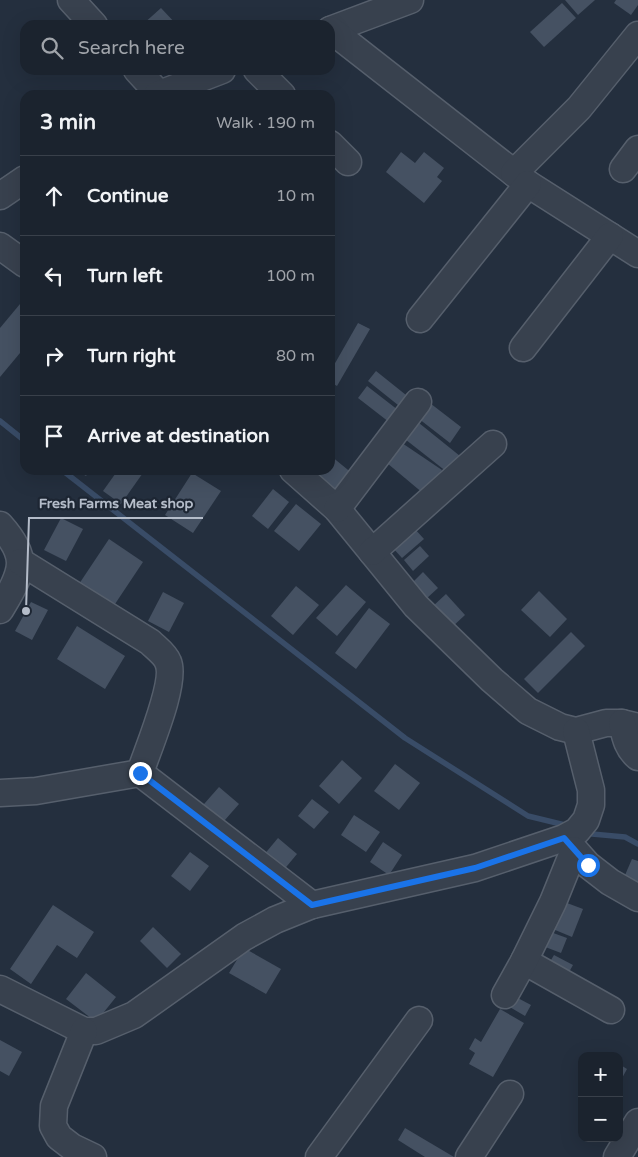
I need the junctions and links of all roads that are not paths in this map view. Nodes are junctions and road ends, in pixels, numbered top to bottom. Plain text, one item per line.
1 (71, 0) edge
2 (410, 0) edge
3 (358, 8) edge
4 (89, 20) edge
5 (335, 26) edge
6 (335, 34) edge
7 (638, 35) edge
8 (141, 75) edge
9 (209, 75) edge
10 (262, 75) edge
11 (154, 90) edge
12 (169, 90) edge
13 (277, 90) edge
14 (521, 179) junction
15 (20, 182) edge
16 (0, 196) edge
17 (610, 236) junction
18 (0, 246) edge
19 (638, 254) edge
20 (20, 260) edge
21 (420, 318) dead end
22 (523, 348) dead end
23 (418, 402) dead end
24 (493, 444) dead end
25 (299, 475) edge
26 (337, 509) junction
27 (0, 525) edge
28 (372, 552) junction
29 (21, 562) junction
30 (0, 610) edge
31 (630, 725) edge
32 (576, 731) junction
33 (638, 757) edge
34 (140, 773) junction
35 (0, 793) edge
36 (569, 844) junction
37 (638, 898) edge
38 (312, 905) junction
39 (524, 960) junction
40 (0, 989) edge
41 (505, 995) dead end
42 (611, 1010) dead end
43 (419, 1020) dead end
44 (84, 1031) junction
45 (510, 1094) dead end
46 (638, 1122) edge
47 (93, 1157) edge
48 (319, 1157) edge
49 (468, 1157) edge
50 (617, 1157) edge

1 - 4 street
2 - 3 street
3 - 5 street
6 - 14 street
7 - 14 street
8 - 11 street
9 - 12 street
10 - 13 street
14 - 17 street
14 - 21 street
15 - 16 street
17 - 19 street
17 - 22 street
18 - 20 street
23 - 26 street
24 - 28 street
25 - 26 street
26 - 28 street
27 - 29 street
28 - 32 street
29 - 30 street
29 - 34 street
31 - 32 street
31 - 33 street
32 - 36 street
34 - 35 street
34 - 38 street
36 - 37 street
36 - 38 street
36 - 39 street
38 - 44 street
39 - 41 street
39 - 42 street
40 - 44 street
43 - 48 street
44 - 47 street
45 - 49 street
46 - 50 street

